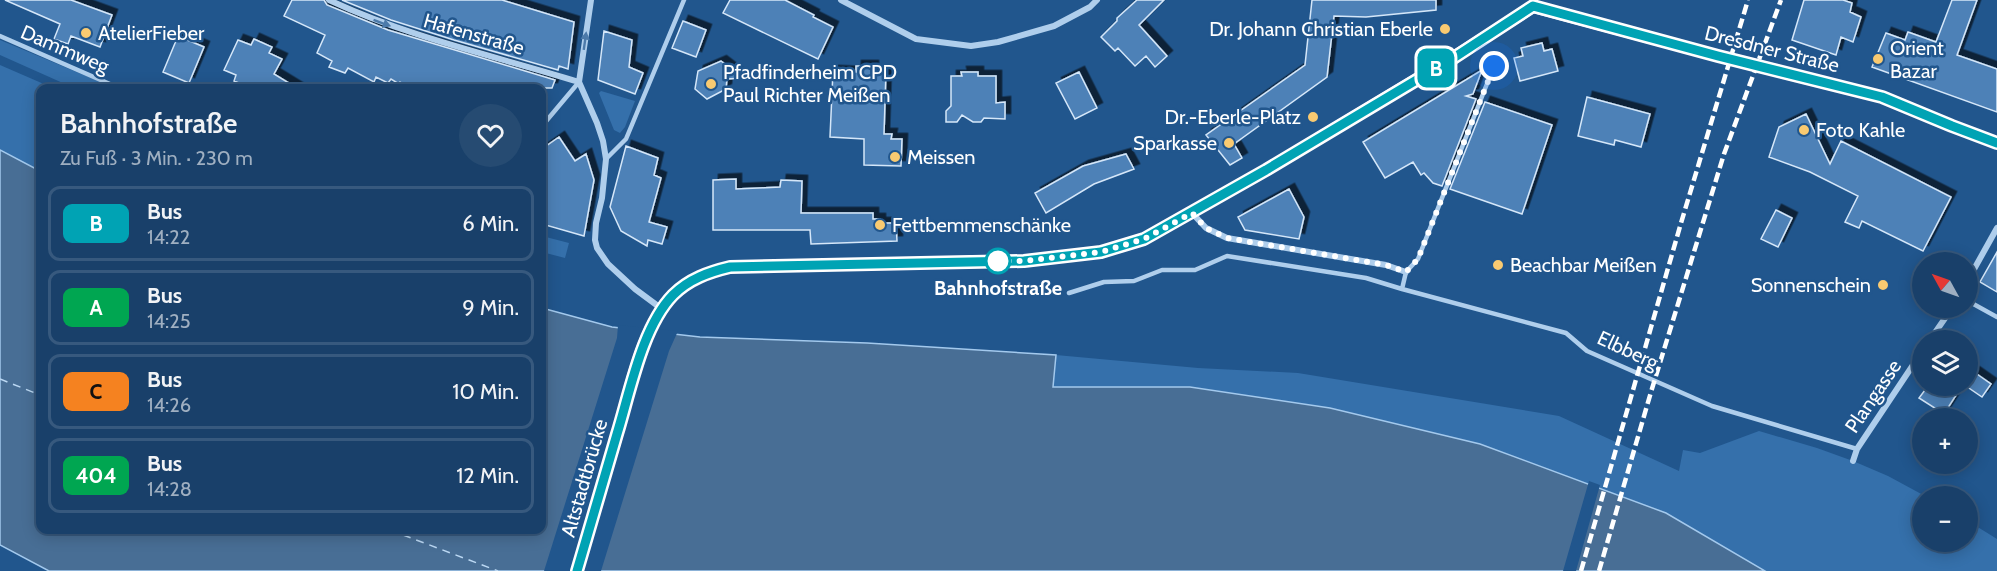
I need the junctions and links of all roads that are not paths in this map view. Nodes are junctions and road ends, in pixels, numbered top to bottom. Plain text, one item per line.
1 (328, 0) edge
2 (591, 0) edge
3 (684, 0) edge
4 (842, 0) edge
5 (1097, 0) edge
6 (0, 36) edge
7 (1494, 66) dead end
8 (579, 82) junction
9 (110, 84) edge
10 (546, 121) edge
11 (1997, 143) edge
12 (606, 159) junction
13 (1192, 213) junction
14 (1997, 228) edge
15 (1978, 262) edge
16 (1406, 272) junction
17 (1402, 289) junction
18 (1069, 293) dead end
19 (1978, 307) edge
20 (662, 309) junction
21 (1997, 317) edge
22 (1912, 366) edge
23 (1857, 449) junction
24 (1854, 461) dead end
25 (577, 571) edge

1 -> 8 street, Hafenstraße
8 -> 2 street
3 - 12 lane
4 - 5 street
6 - 9 lane, Dammweg
7 - 16 lane
8 - 10 lane
8 - 12 street
11 - 13 main road, Dresdner Straße
12 - 20 street
13 - 16 street
13 - 20 main road
14 - 15 street
16 - 17 lane
17 - 18 lane, Elbberg
17 - 23 lane, Elbberg
19 - 21 lane
20 - 25 main road, Altstadtbrücke
22 - 23 street, Plangasse
23 - 24 street, Plangasse

